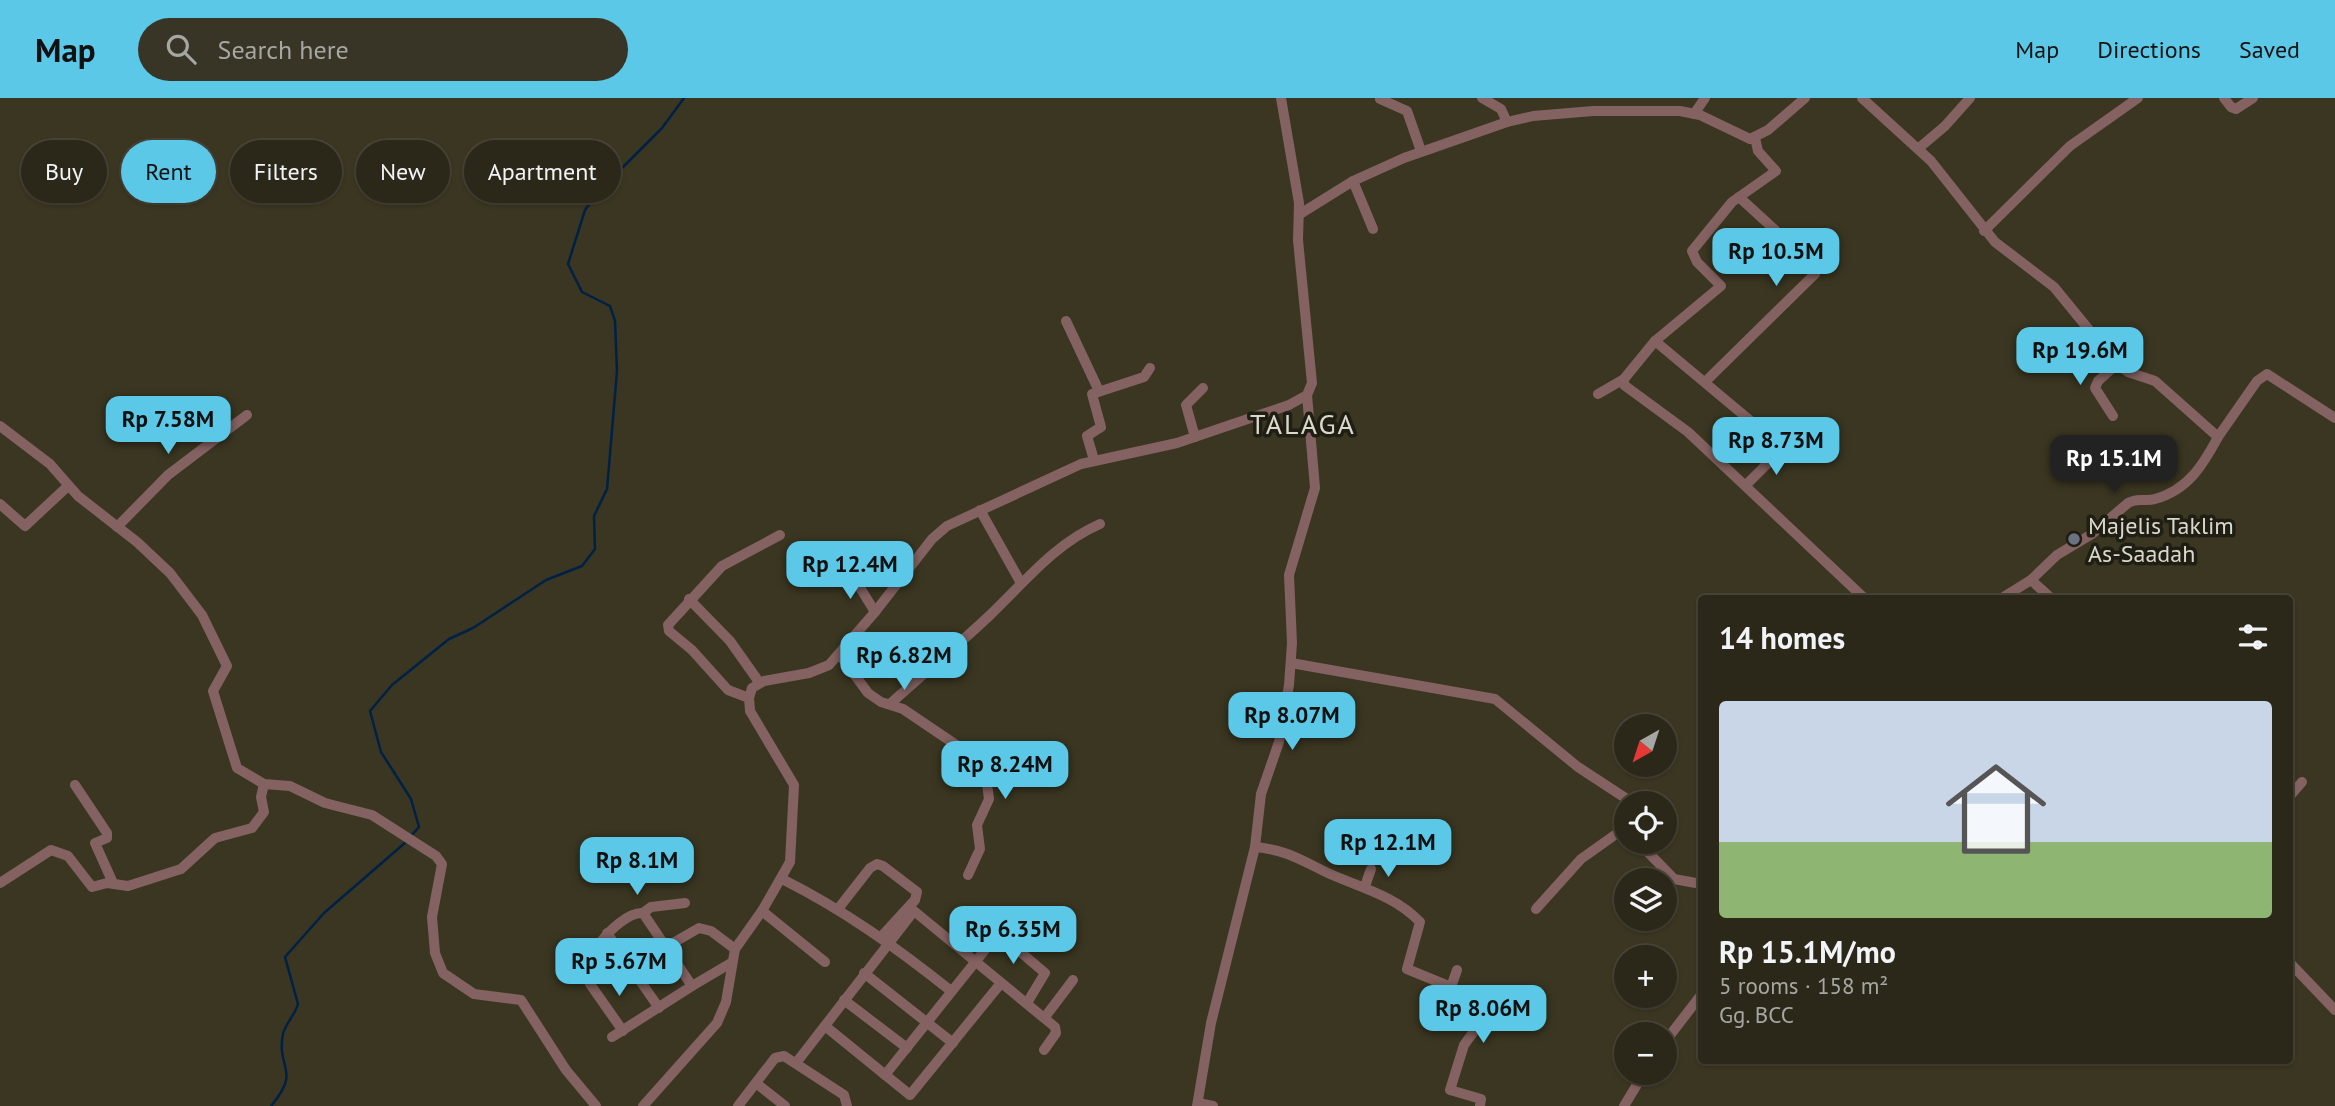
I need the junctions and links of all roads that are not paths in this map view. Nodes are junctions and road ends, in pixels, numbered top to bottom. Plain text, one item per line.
1 (1281, 98) edge
2 (1482, 98) edge
3 (1805, 98) edge
4 (1862, 98) edge
5 (2138, 98) edge
6 (2224, 98) edge
7 (2253, 98) edge
8 (1380, 99) edge
9 (1966, 99) edge
10 (1699, 100) edge
11 (1694, 114) junction
12 (1507, 122) junction
13 (1755, 138) junction
14 (1919, 148) junction
15 (1421, 151) junction
16 (1353, 181) junction
17 (1739, 197) junction
18 (1300, 214) junction
19 (1373, 229) dead end
20 (1984, 231) junction
21 (1066, 321) dead end
22 (1655, 341) junction
23 (2116, 364) junction
24 (1150, 368) dead end
25 (1624, 379) junction
26 (1706, 381) junction
27 (1203, 388) dead end
28 (1099, 391) junction
29 (1598, 394) dead end
30 (1307, 395) junction
31 (247, 415) dead end
32 (2113, 416) dead end
33 (2335, 418) edge
34 (1, 428) edge
35 (1195, 437) junction
36 (2218, 437) junction
37 (1094, 460) junction
38 (1746, 485) junction
39 (68, 486) junction
40 (0, 504) edge
41 (980, 510) junction
42 (1100, 524) dead end
43 (117, 527) junction
44 (780, 535) dead end
45 (851, 573) dead end
46 (2031, 580) junction
47 (1021, 583) junction
48 (1860, 595) edge
49 (2007, 595) edge
50 (2048, 595) edge
51 (689, 599) junction
52 (875, 612) junction
53 (840, 655) junction
54 (1291, 663) junction
55 (759, 682) junction
56 (749, 698) junction
57 (890, 704) junction
58 (2302, 782) dead end
59 (264, 784) junction
60 (75, 785) dead end
61 (1615, 791) edge
62 (2293, 792) edge
63 (1614, 836) edge
64 (1255, 846) junction
65 (1650, 854) edge
66 (1371, 869) dead end
67 (968, 875) dead end
68 (782, 879) junction
69 (0, 883) edge
70 (113, 883) junction
71 (1698, 883) edge
72 (1365, 886) junction
73 (685, 903) dead end
74 (838, 909) junction
75 (911, 909) junction
76 (1536, 909) dead end
77 (762, 911) junction
78 (643, 913) junction
79 (607, 933) junction
80 (885, 939) junction
81 (600, 943) dead end
82 (666, 947) junction
83 (735, 949) junction
84 (974, 961) junction
85 (825, 962) dead end
86 (731, 963) junction
87 (2293, 966) edge
88 (1457, 970) dead end
89 (864, 973) junction
90 (1073, 980) dead end
91 (1001, 983) junction
92 (590, 984) dead end
93 (692, 986) junction
94 (1451, 987) junction
95 (951, 991) junction
96 (1698, 999) edge
97 (844, 1000) junction
98 (1027, 1003) junction
99 (659, 1008) junction
100 (2335, 1010) edge
101 (1045, 1017) junction
102 (928, 1022) junction
103 (825, 1026) junction
104 (1677, 1026) edge
105 (623, 1031) junction
106 (612, 1037) dead end
107 (953, 1043) junction
108 (907, 1048) junction
109 (1044, 1051) dead end
110 (796, 1063) junction
111 (885, 1075) junction
112 (756, 1083) junction
113 (1637, 1085) edge
114 (1198, 1104) edge
115 (596, 1106) edge
116 (643, 1106) edge
117 (738, 1106) edge
118 (785, 1106) edge
119 (847, 1106) edge
120 (1213, 1106) edge
121 (1480, 1106) edge
122 (1624, 1106) edge

1 - 18 street
2 - 12 street
3 - 13 street
4 - 14 street
5 - 20 street
6 - 7 street
8 - 15 street
9 - 14 street
10 - 11 street
11 - 12 street
11 - 13 street
12 - 15 street
13 - 17 street
14 - 20 street
15 - 16 street
16 - 18 street
16 - 19 street
17 - 22 street
17 - 26 street
18 - 30 street
20 - 23 street
21 - 28 street
22 - 25 street
22 - 26 street
23 - 32 street
23 - 36 street
24 - 28 street
25 - 29 street
25 - 38 street
26 - 38 street
27 - 35 street
28 - 37 street
30 - 35 street
30 - 54 street
31 - 43 street
33 - 36 street
34 - 39 street
35 - 37 street
36 - 46 street
37 - 41 street
38 - 48 street
39 - 40 street
39 - 43 street
41 - 47 street
41 - 52 street
42 - 47 street
43 - 59 street
44 - 51 street
45 - 52 street
46 - 49 street
46 - 50 street
47 - 57 street
51 - 55 street
51 - 56 street
52 - 53 street
53 - 55 street
53 - 57 street
54 - 61 street
54 - 64 street
55 - 56 street
56 - 68 street
57 - 67 street
58 - 62 street
59 - 70 street
59 - 115 street
60 - 70 street
63 - 76 street
64 - 72 street
64 - 114 street
65 - 71 street
66 - 72 street
68 - 74 street
68 - 77 street
69 - 70 street
72 - 94 street
73 - 78 street
74 - 75 street
74 - 80 street
75 - 80 street
75 - 84 street
77 - 83 street
77 - 85 street
78 - 79 street
78 - 82 street
79 - 81 street
79 - 99 street
80 - 89 street
80 - 95 street
82 - 83 street
82 - 93 street
83 - 86 street
84 - 91 street
84 - 95 street
84 - 98 street
86 - 93 street
86 - 116 street
87 - 100 street
88 - 94 street
89 - 97 street
89 - 102 street
90 - 101 street
91 - 98 street
91 - 107 street
92 - 105 street
93 - 99 street
94 - 121 street
95 - 102 street
96 - 104 street
97 - 103 street
97 - 108 street
98 - 101 street
99 - 105 street
101 - 109 street
102 - 107 street
102 - 108 street
103 - 110 street
103 - 111 street
105 - 106 street
107 - 111 street
108 - 111 street
110 - 112 street
110 - 119 street
112 - 117 street
112 - 118 street
113 - 122 street
114 - 120 street

